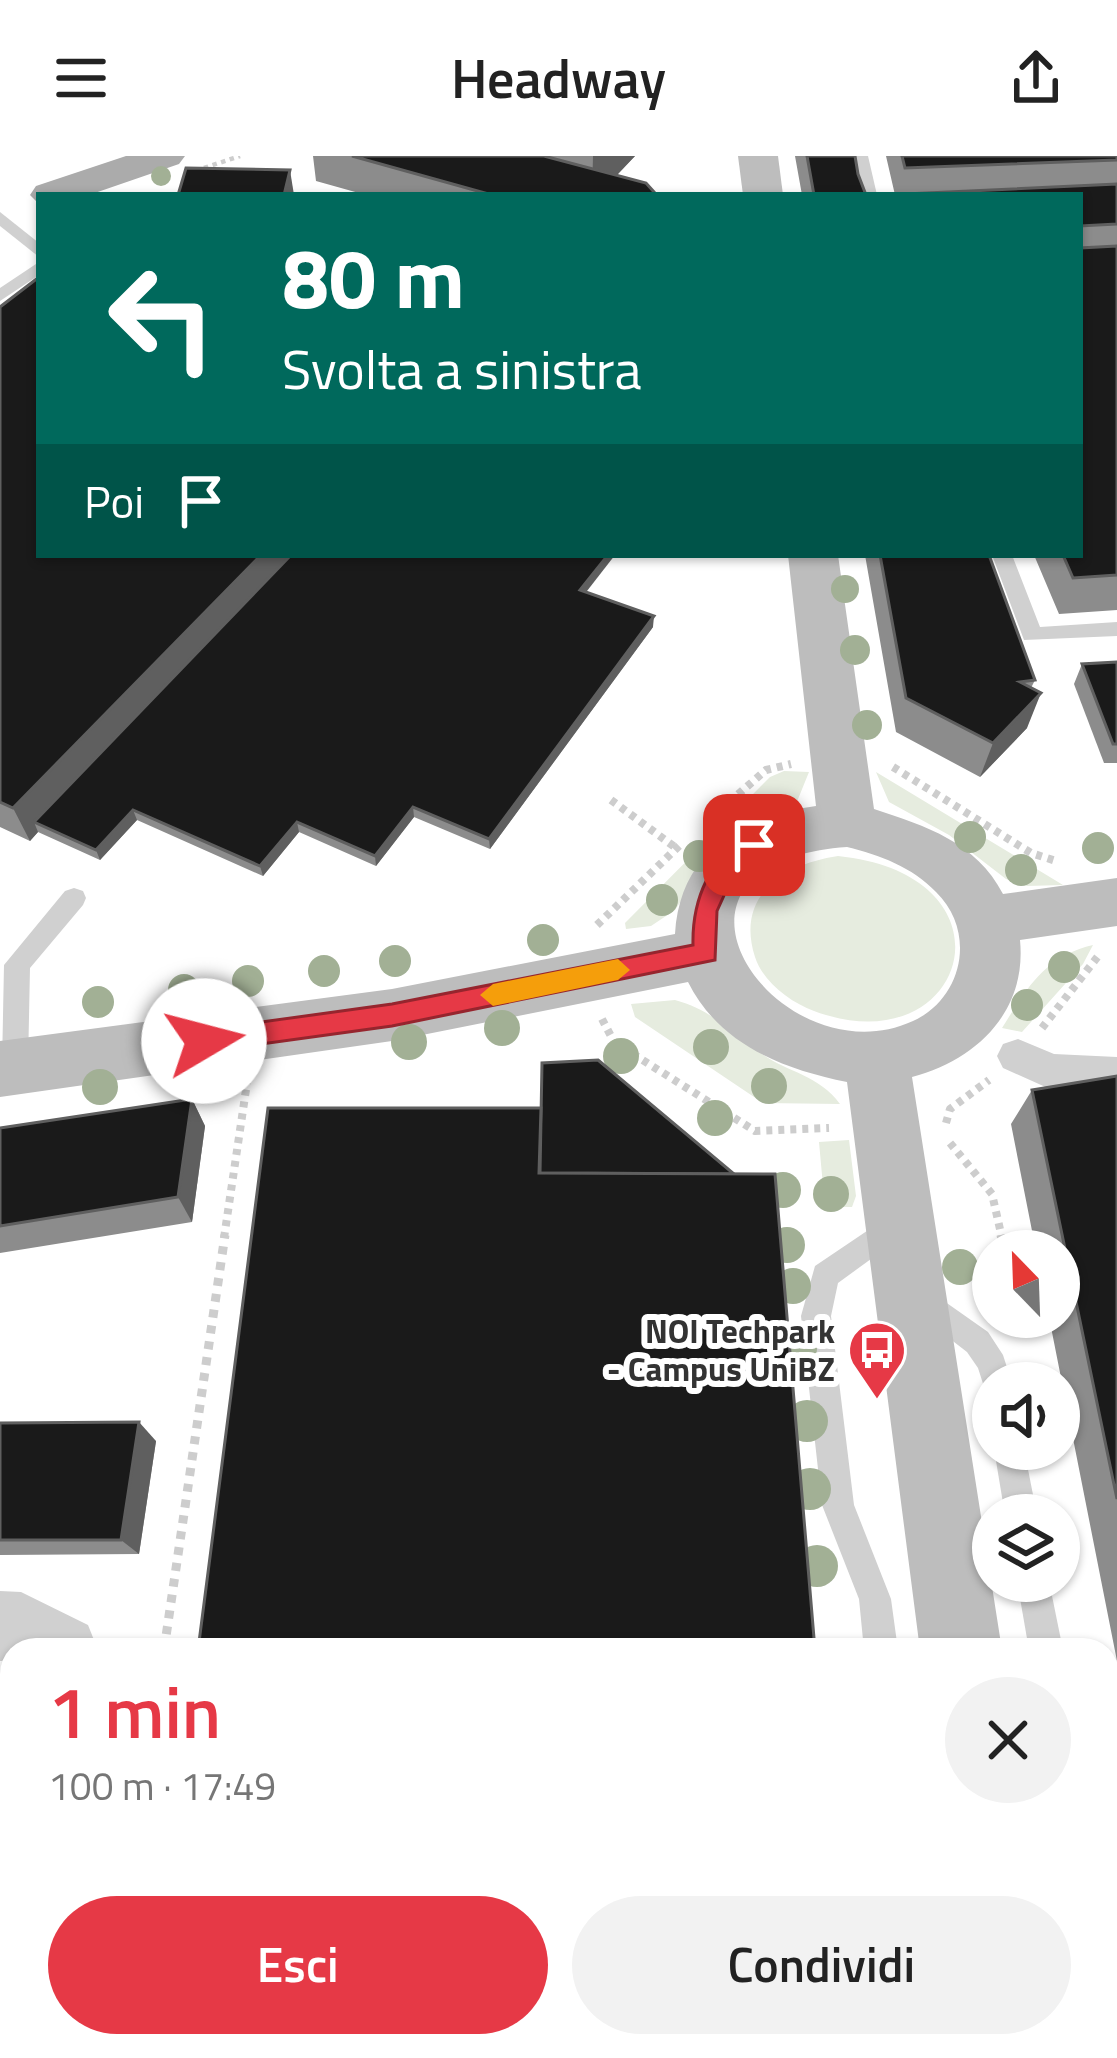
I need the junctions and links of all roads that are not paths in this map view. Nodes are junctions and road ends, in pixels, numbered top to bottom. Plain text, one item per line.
1 (165, 156) edge
2 (758, 156) edge
3 (860, 156) edge
4 (59, 192) edge
5 (763, 192) edge
6 (868, 192) edge
7 (36, 201) edge
8 (0, 216) edge
9 (36, 249) edge
10 (36, 269) edge
11 (0, 296) edge
12 (813, 558) edge
13 (1003, 558) edge
14 (1117, 629) edge
15 (847, 825) junction
16 (74, 898) dead end
17 (1117, 902) edge
18 (988, 920) junction
19 (706, 953) junction
20 (1018, 1056) dead end
21 (877, 1057) junction
22 (8, 1068) edge
23 (1117, 1075) edge
24 (907, 1254) junction
25 (991, 1362) edge
26 (1037, 1602) edge
27 (0, 1626) edge
28 (41, 1638) edge
29 (880, 1638) edge
30 (960, 1638) edge
31 (1044, 1638) edge

1 - 4 main road
2 - 5 main road
3 - 6 lane
7 - 8 main road
8 - 9 lane
10 - 11 lane
12 - 15 main road
13 - 14 lane
15 - 18 main road
15 - 19 main road
16 - 22 lane
17 - 18 main road
18 - 21 main road
19 - 21 main road
19 - 22 main road
20 - 23 street
21 - 24 main road
24 - 25 lane
24 - 29 lane
24 - 30 main road
26 - 31 lane
27 - 28 street

